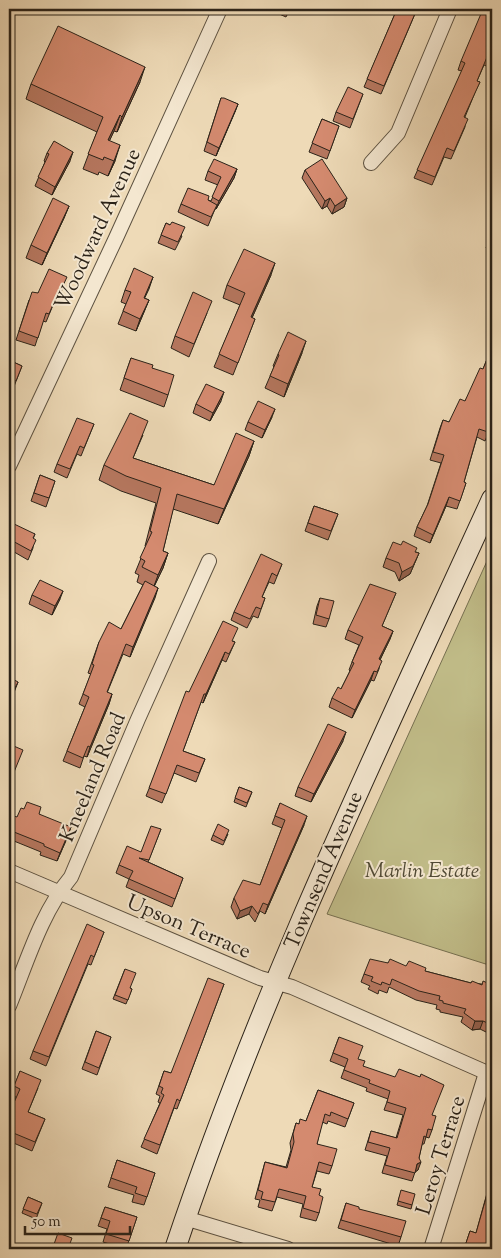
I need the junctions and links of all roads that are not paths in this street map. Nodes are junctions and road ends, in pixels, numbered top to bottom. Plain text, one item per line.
1 (220, 9) edge
2 (450, 9) edge
3 (371, 163) dead end
4 (9, 466) edge
5 (492, 499) edge
6 (209, 562) dead end
7 (9, 871) edge
8 (59, 892) junction
9 (276, 982) junction
10 (9, 1006) edge
11 (489, 1074) edge
12 (185, 1218) junction
13 (175, 1249) edge
14 (288, 1249) edge
15 (432, 1249) edge

1 - 4 street, Woodward Avenue
2 - 3 street
5 - 9 main road, Townsend Avenue
6 - 8 street, Kneeland Road
7 - 8 street, Upson Terrace
8 - 9 street, Upson Terrace
8 - 10 street, Kneeland Road
9 - 11 street, Upson Terrace
9 - 12 main road, Townsend Avenue
11 - 15 street, Leroy Terrace
12 - 13 main road, Townsend Avenue
12 - 14 street

